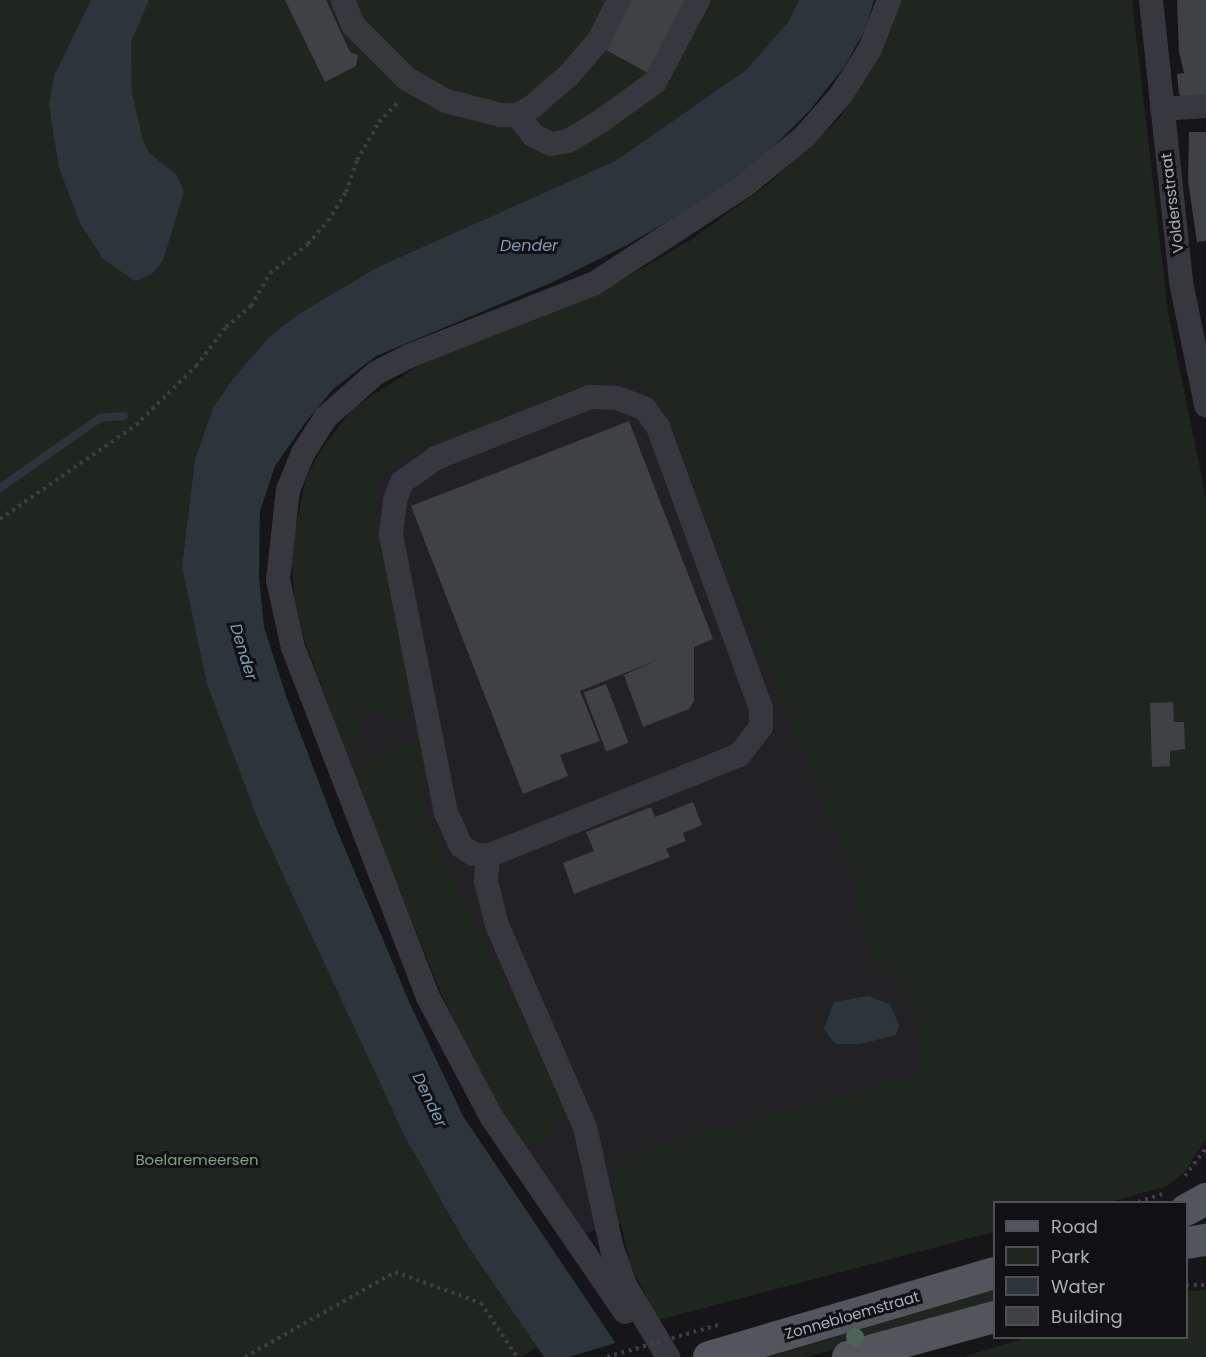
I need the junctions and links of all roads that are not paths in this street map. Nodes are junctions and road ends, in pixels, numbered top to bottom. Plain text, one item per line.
1 (343, 0) edge
2 (619, 0) edge
3 (698, 0) edge
4 (889, 0) edge
5 (1151, 0) edge
6 (1206, 106) edge
7 (1162, 109) junction
8 (518, 115) junction
9 (1206, 405) edge
10 (488, 856) junction
11 (1180, 1194) edge
12 (1206, 1199) edge
13 (1206, 1240) edge
14 (1188, 1243) edge
15 (993, 1274) edge
16 (993, 1317) edge
17 (719, 1344) edge
18 (655, 1357) edge
19 (668, 1357) edge
20 (848, 1357) edge

1 - 8 street
2 - 8 street
3 - 8 street
4 - 18 street
5 - 7 street, Voldersstraat
6 - 7 street
7 - 9 street, Voldersstraat
10 - 10 street
10 - 19 street
11 - 12 main road
13 - 14 main road
15 - 17 main road, Zonnebloemstraat
16 - 20 main road

